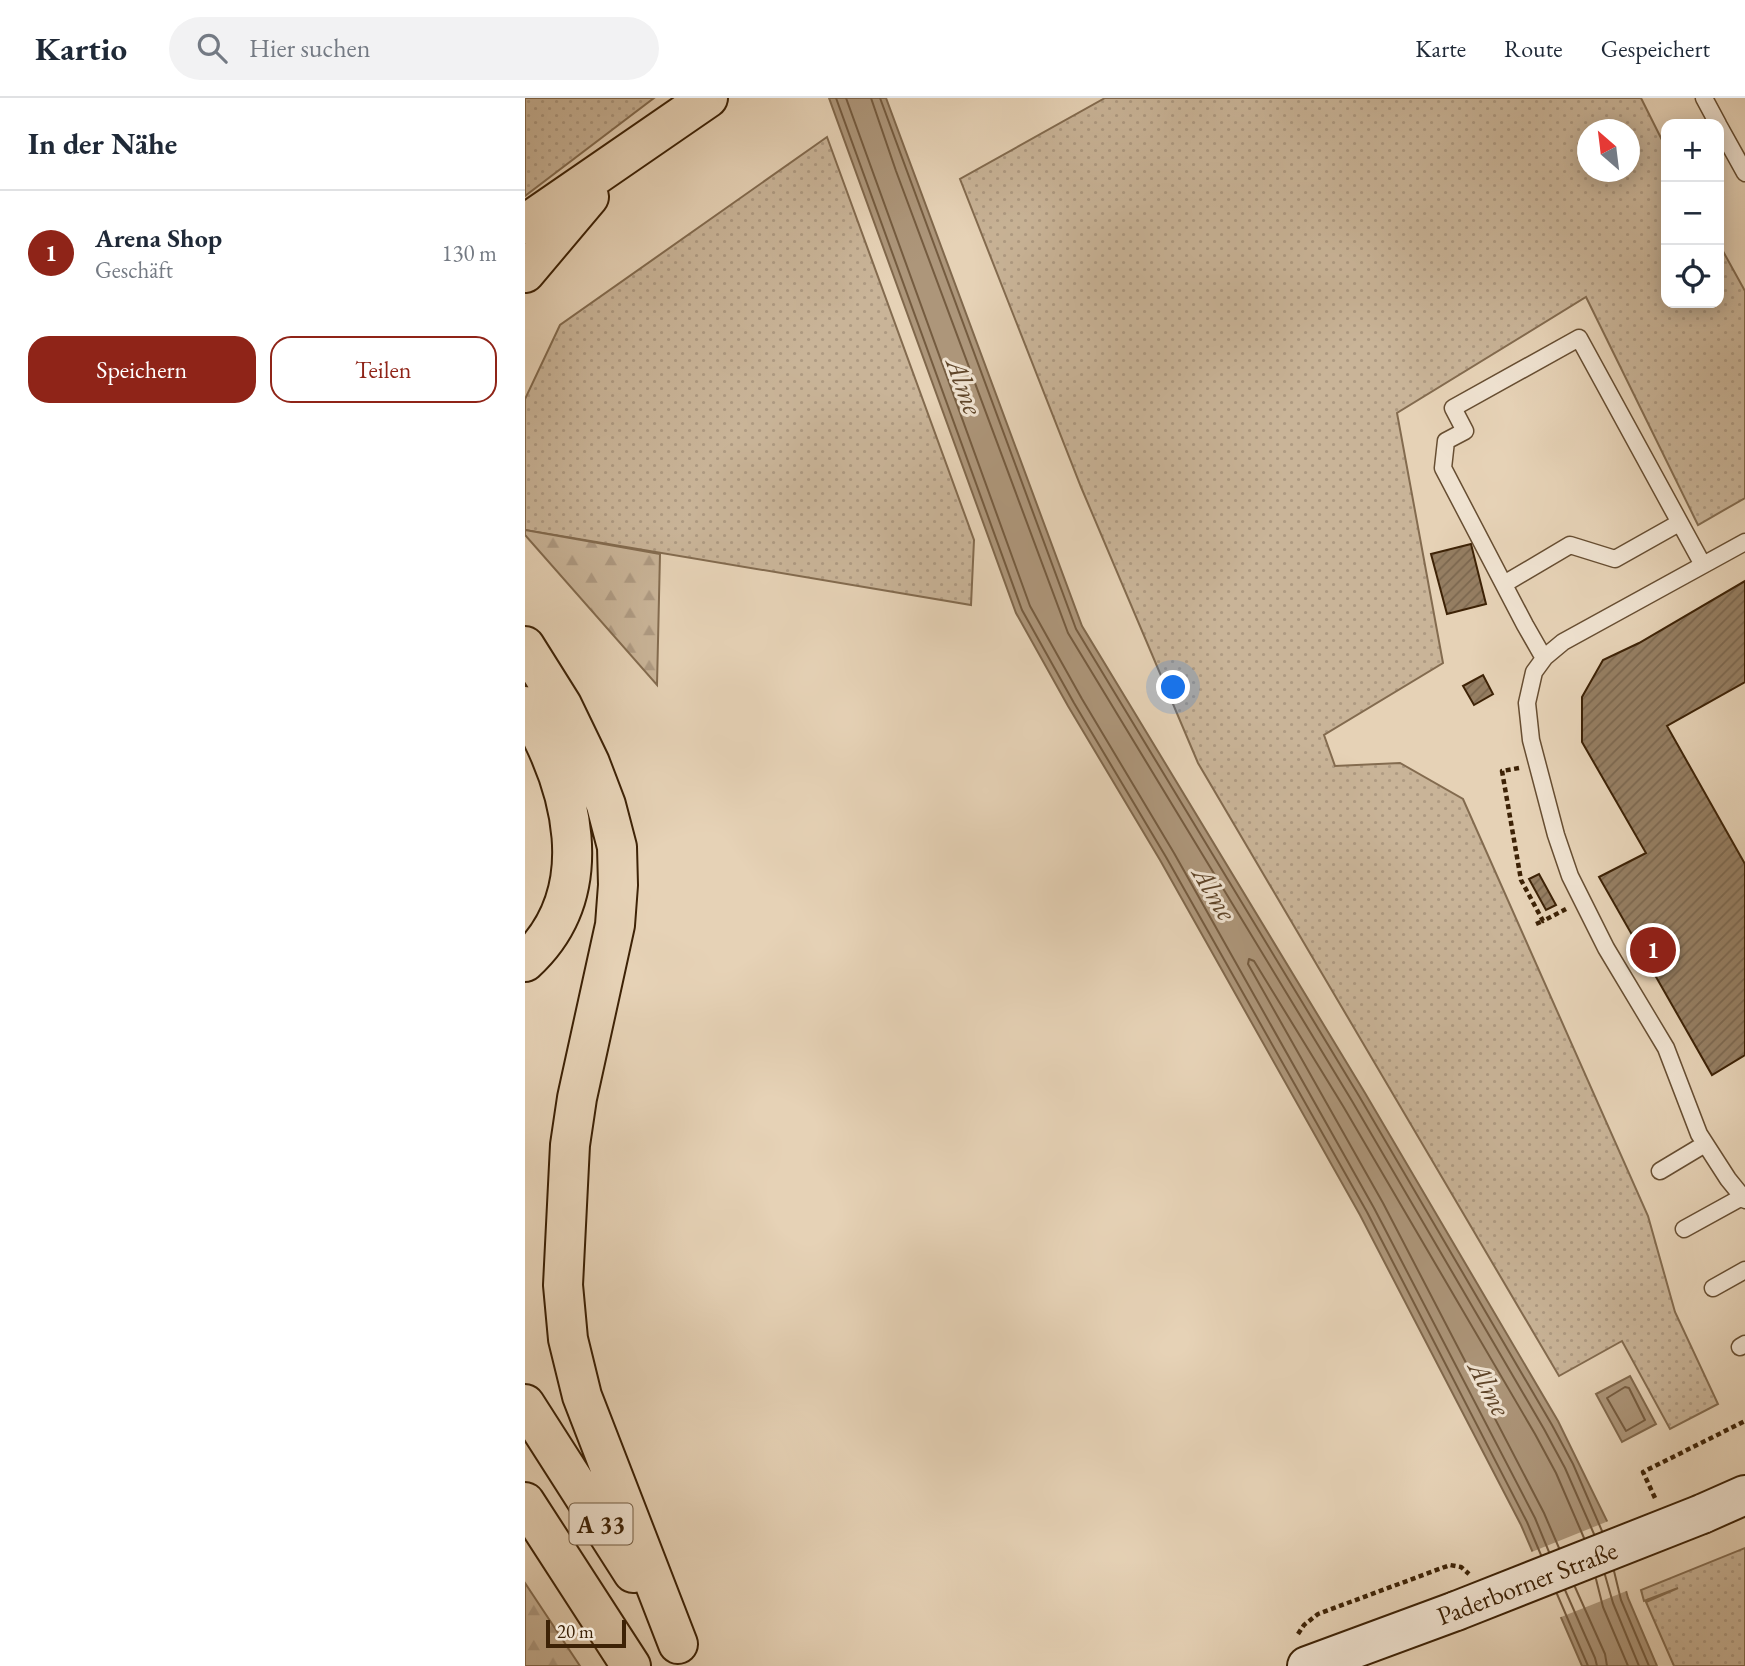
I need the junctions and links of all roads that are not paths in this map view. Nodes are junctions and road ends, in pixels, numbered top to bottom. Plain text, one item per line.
1 (708, 98) edge
2 (1703, 98) edge
3 (1715, 119) edge
4 (1724, 136) edge
5 (620, 159) junction
6 (1745, 173) edge
7 (531, 222) edge
8 (525, 273) edge
9 (1679, 523) junction
10 (1745, 542) edge
11 (1703, 565) junction
12 (1504, 584) junction
13 (525, 646) edge
14 (1545, 657) junction
15 (525, 706) edge
16 (525, 962) edge
17 (1705, 1144) junction
18 (1660, 1171) dead end
19 (1744, 1198) edge
20 (1684, 1229) dead end
21 (1745, 1270) edge
22 (1713, 1288) dead end
23 (525, 1404) edge
24 (1745, 1495) edge
25 (525, 1502) edge
26 (685, 1655) edge
27 (631, 1666) edge
28 (1307, 1666) edge

1 - 5 highway
2 - 3 lane
4 - 6 lane
5 - 7 highway
5 - 8 highway
9 - 11 lane
9 - 12 lane
9 - 12 lane
10 - 11 lane
11 - 14 lane
12 - 14 lane
13 - 26 highway
14 - 17 lane
15 - 16 highway
17 - 18 lane
17 - 19 lane
19 - 20 lane
21 - 22 lane
23 - 26 highway, A 33
24 - 28 street, Paderborner Straße, bridge
25 - 27 highway, A 33

